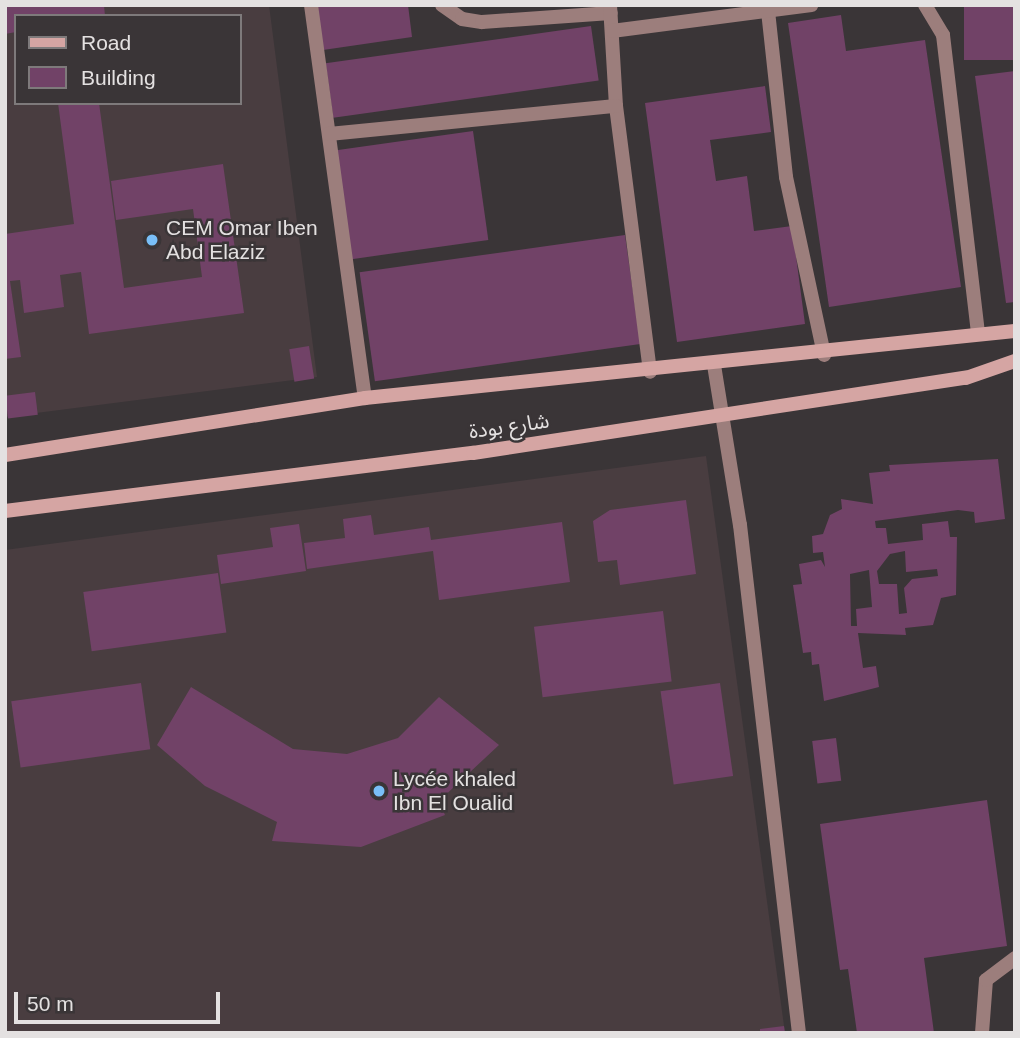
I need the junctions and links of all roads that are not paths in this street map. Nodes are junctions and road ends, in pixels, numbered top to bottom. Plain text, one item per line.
1 (311, 5) edge
2 (442, 5) edge
3 (811, 5) edge
4 (925, 5) edge
5 (610, 9) edge
6 (768, 11) junction
7 (611, 30) junction
8 (616, 106) junction
9 (329, 134) junction
10 (1015, 331) edge
11 (978, 332) junction
12 (824, 355) junction
13 (1015, 361) edge
14 (713, 365) junction
15 (650, 372) junction
16 (365, 398) junction
17 (722, 416) junction
18 (5, 455) edge
19 (5, 511) edge
20 (1015, 958) edge
21 (799, 1033) edge
22 (982, 1033) edge

1 - 9 street
2 - 5 street
3 - 6 street
4 - 11 street
5 - 7 street
6 - 7 street
6 - 12 street
7 - 8 street
8 - 9 street
8 - 15 street
9 - 16 street
10 - 11 street, شارع بودة
11 - 12 street, شارع بودة
12 - 14 street, شارع بودة
13 - 17 street, شارع بودة
14 - 15 street, شارع بودة
14 - 17 street
15 - 16 street, شارع بودة
16 - 18 street, شارع بودة
17 - 19 street, شارع بودة
17 - 21 street
20 - 22 street

